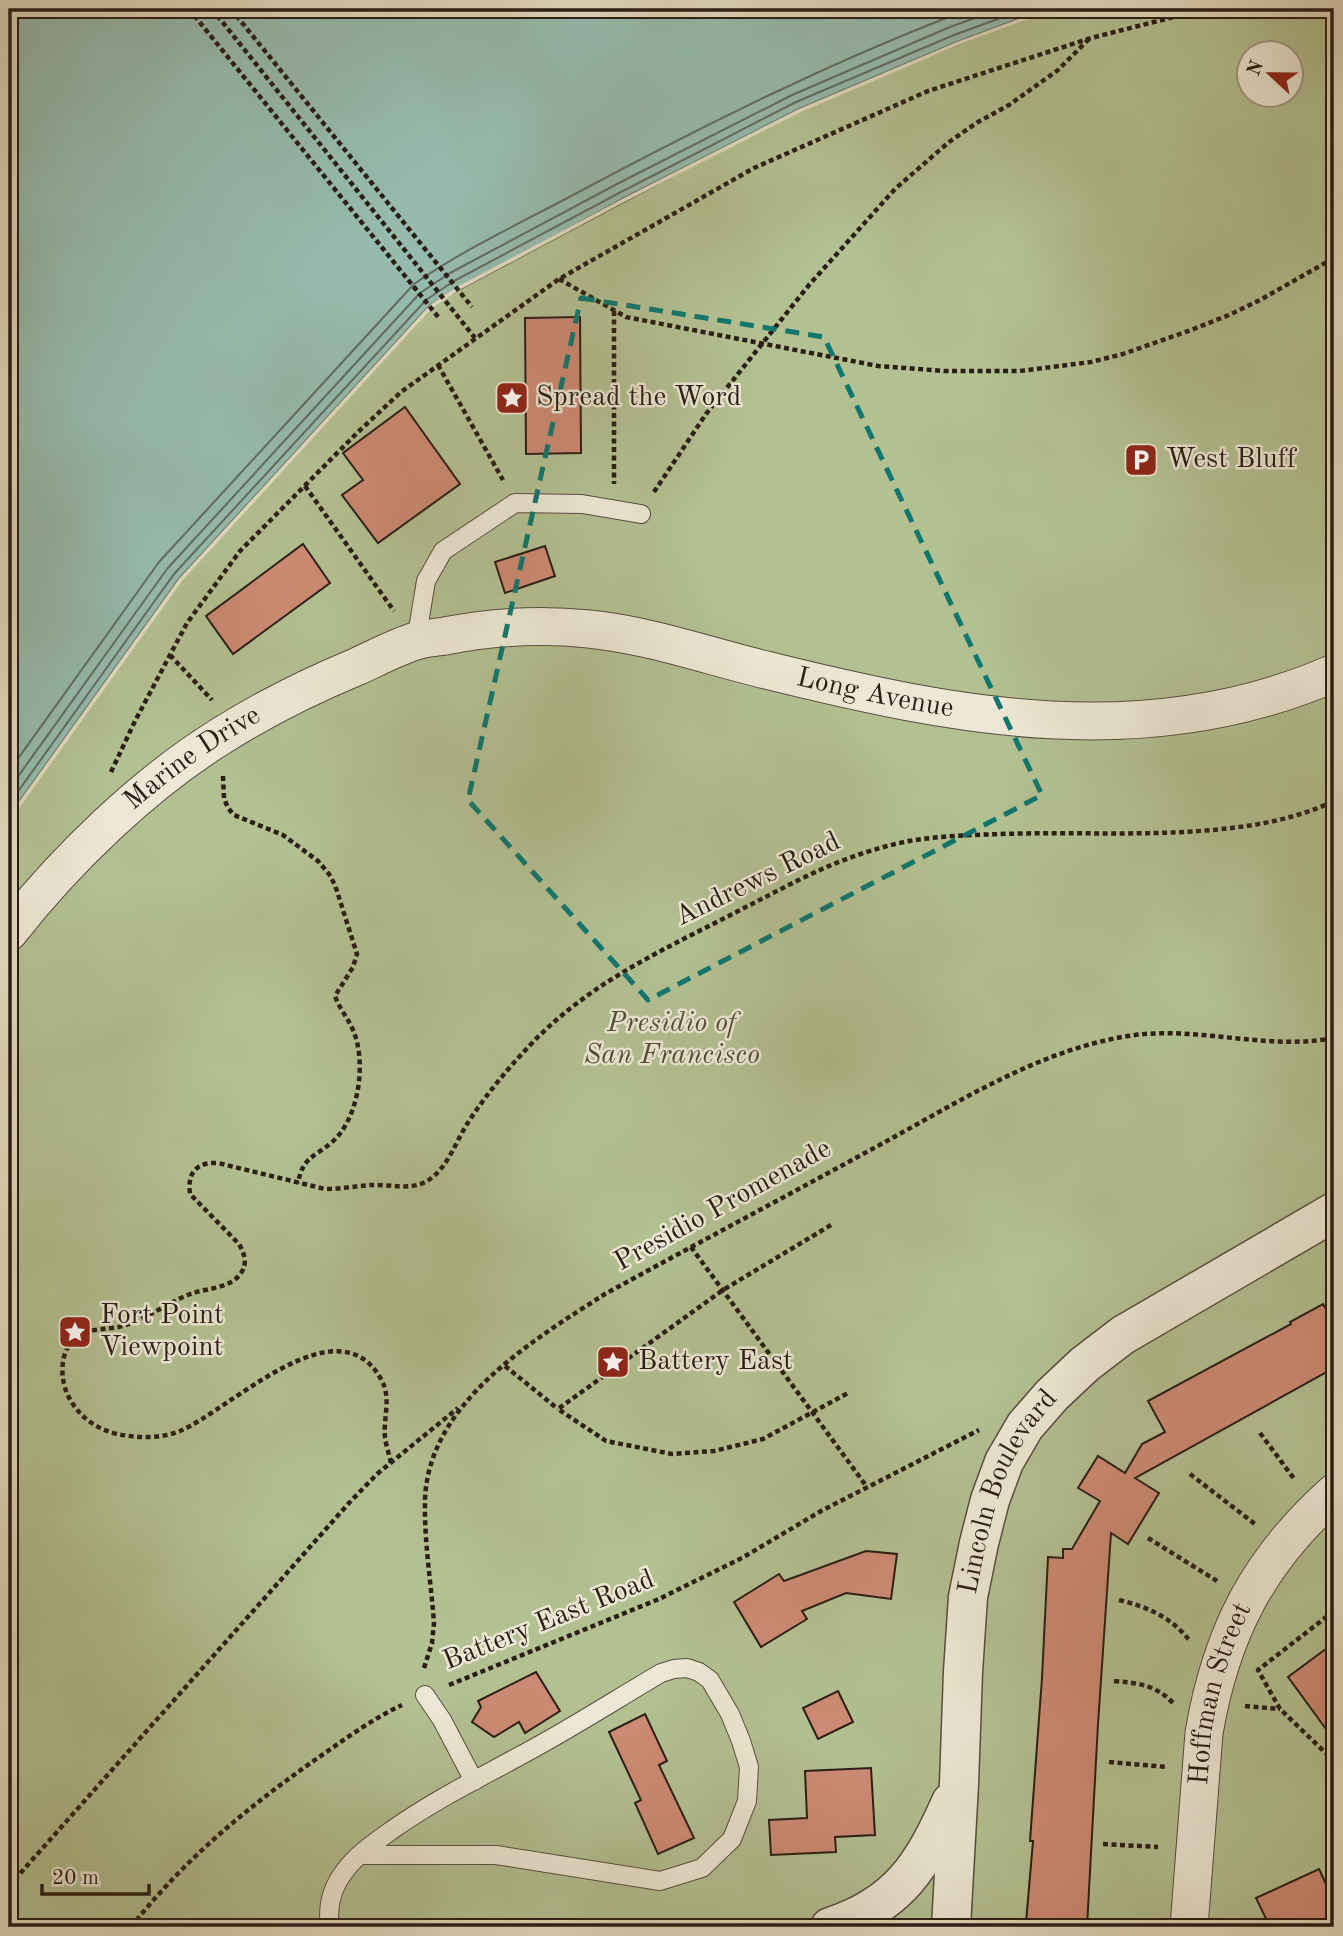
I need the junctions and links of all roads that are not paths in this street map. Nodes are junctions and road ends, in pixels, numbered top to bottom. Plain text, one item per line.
1 (641, 514) road end
2 (416, 641) junction
3 (1334, 673) edge
4 (9, 932) edge
5 (1334, 1212) edge
6 (1325, 1501) edge
7 (425, 1695) road end
8 (474, 1781) junction
9 (960, 1784) junction
10 (359, 1855) junction
11 (330, 1927) edge
12 (830, 1927) edge
13 (950, 1927) edge
14 (1189, 1927) edge

1 - 2 lane
2 - 3 street, Long Avenue
2 - 4 street, Marine Drive
5 - 9 street, Lincoln Boulevard
6 - 14 street, Hoffman Street
7 - 8 lane
8 - 10 lane
8 - 10 lane
9 - 12 street
9 - 13 street, Lincoln Boulevard
10 - 11 lane

